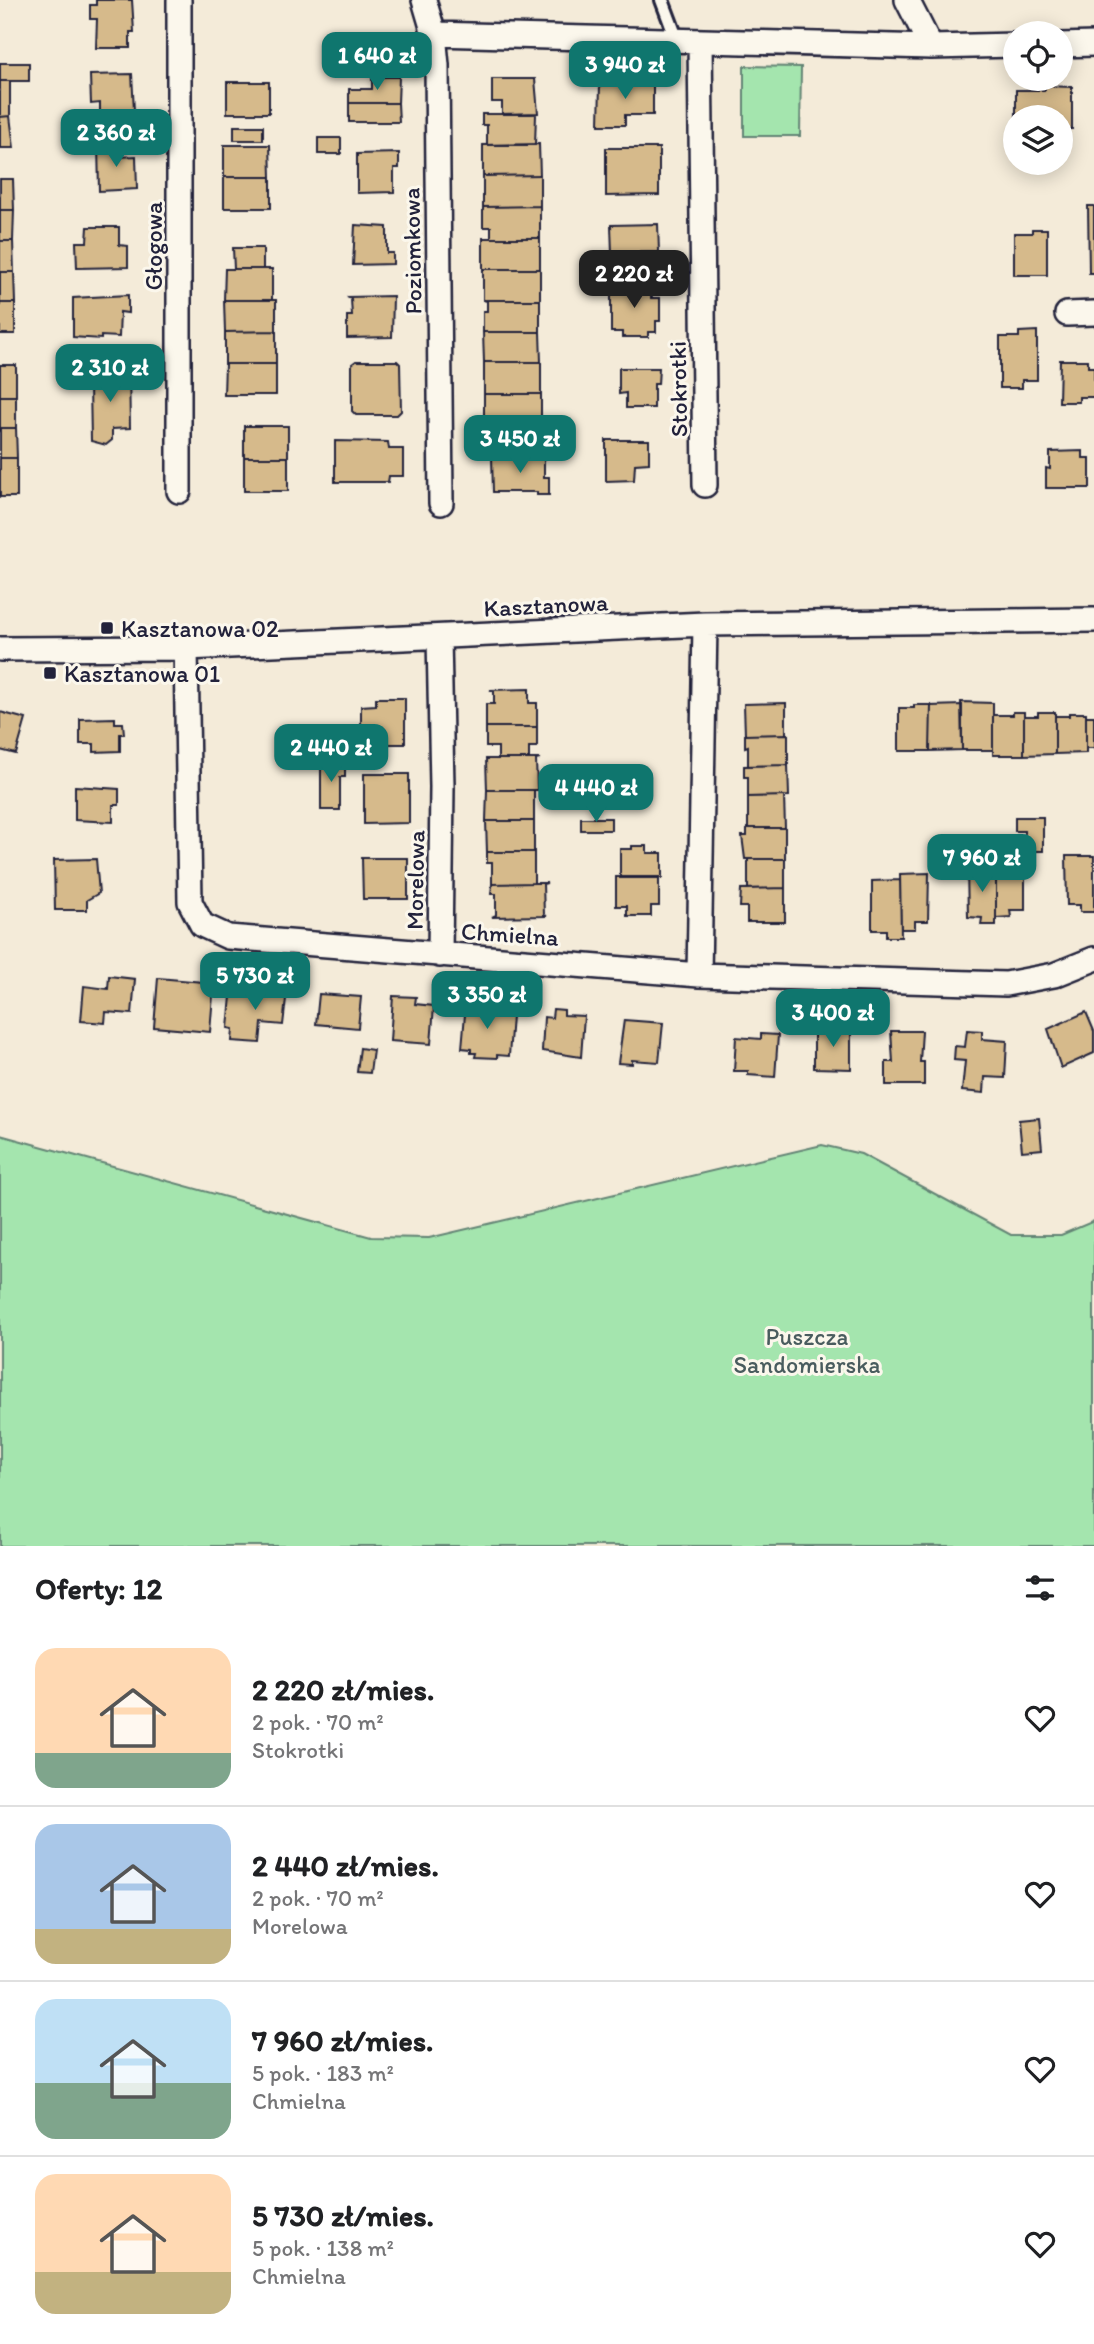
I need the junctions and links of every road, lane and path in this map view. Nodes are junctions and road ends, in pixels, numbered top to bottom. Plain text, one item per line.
1 (179, 0) edge
2 (424, 0) edge
3 (662, 0) edge
4 (907, 0) edge
5 (434, 34) junction
6 (677, 40) junction
7 (700, 41) junction
8 (1094, 44) edge
9 (1073, 45) edge
10 (1003, 46) edge
11 (931, 47) junction
12 (1094, 313) edge
13 (1067, 314) dead end
14 (705, 485) dead end
15 (179, 491) dead end
16 (440, 503) dead end
17 (1094, 620) edge
18 (705, 624) junction
19 (439, 637) junction
20 (186, 648) junction
21 (0, 649) edge
22 (440, 955) junction
23 (1094, 959) edge
24 (699, 975) junction

1 - 15 street, Głogowa
2 - 5 street, Poziomkowa
3 - 6 lane
4 - 11 street
5 - 6 street
5 - 16 street, Poziomkowa
6 - 7 street
7 - 11 street
7 - 14 street, Stokrotki
8 - 9 street
10 - 11 street
12 - 13 street
17 - 18 street, Kasztanowa
18 - 19 street, Kasztanowa
18 - 24 street
19 - 20 street, Kasztanowa
19 - 22 street, Morelowa
20 - 21 street, Kasztanowa
20 - 22 street, Chmielna
22 - 24 street, Chmielna
23 - 24 street, Chmielna

